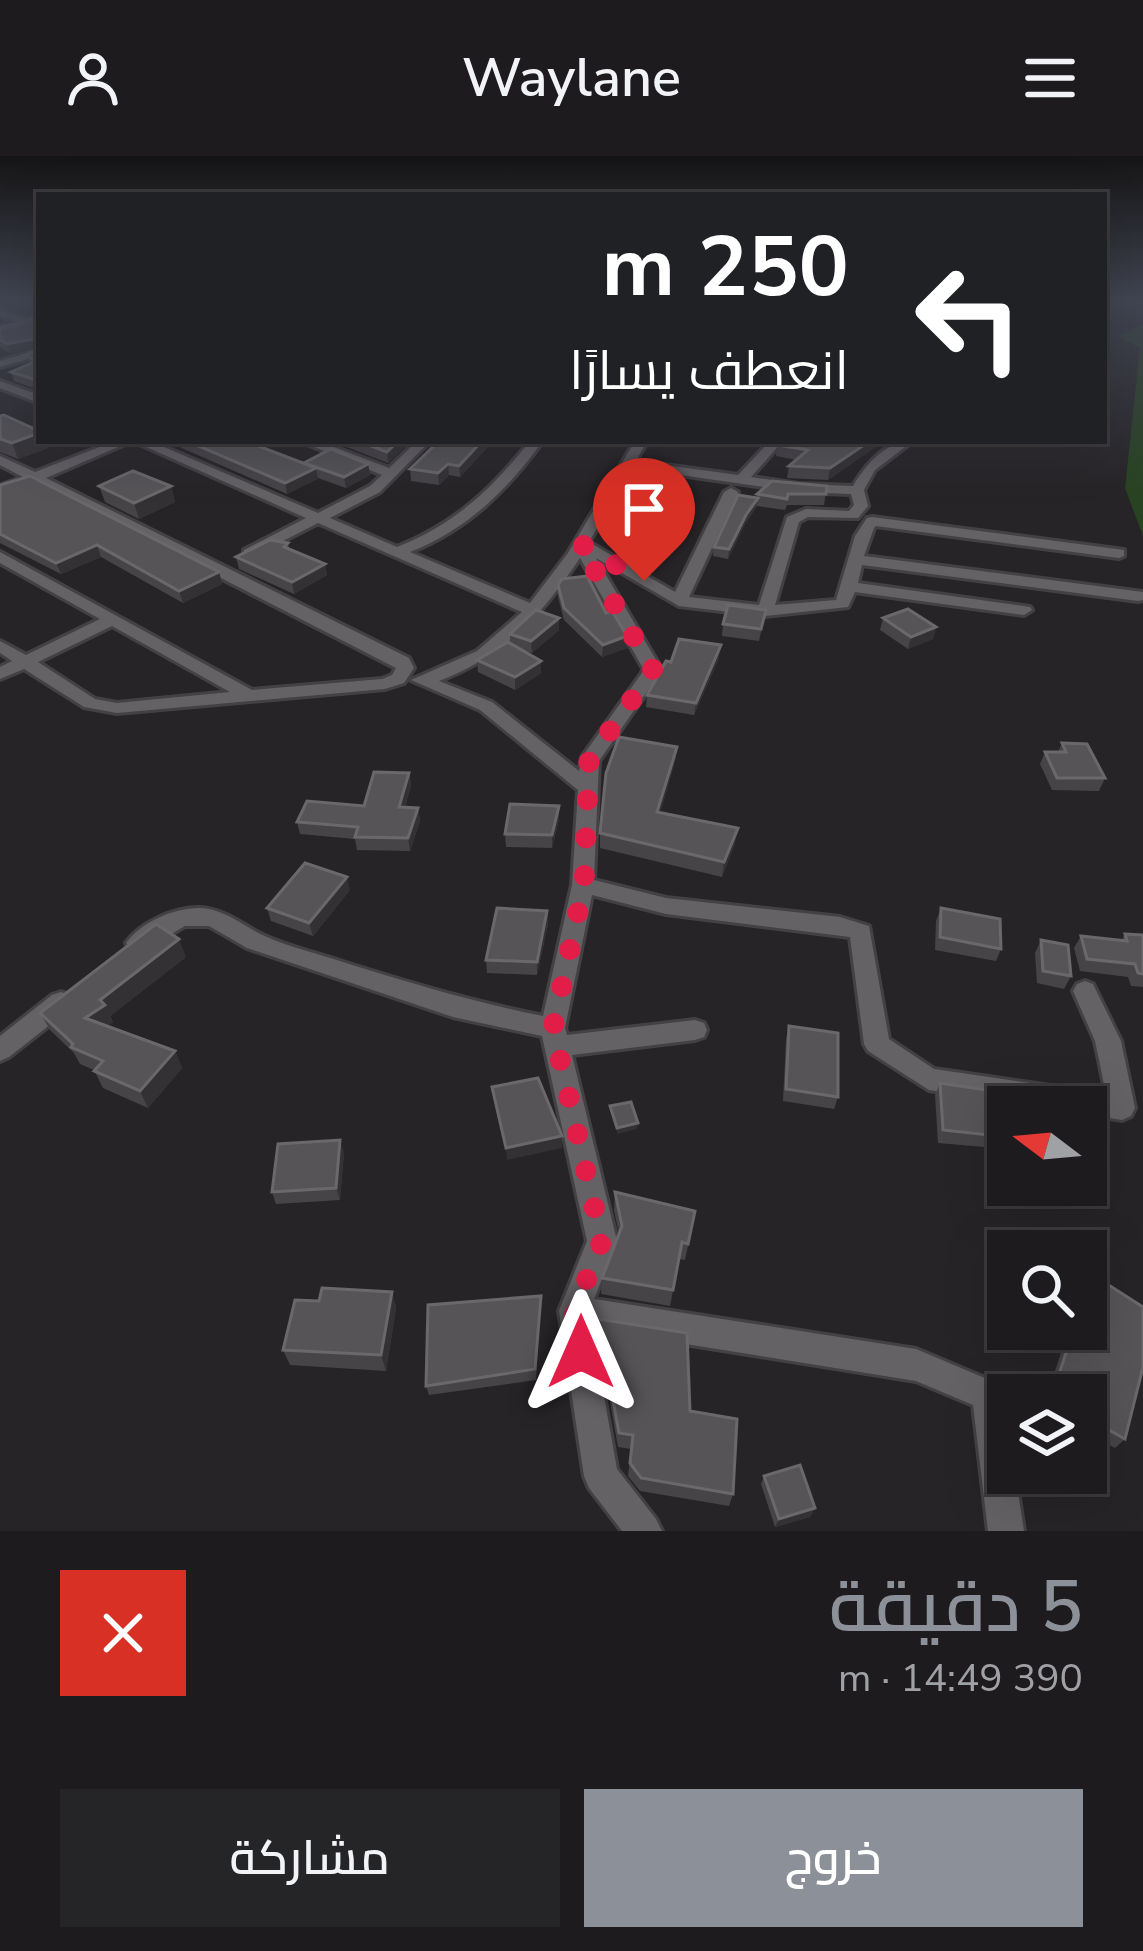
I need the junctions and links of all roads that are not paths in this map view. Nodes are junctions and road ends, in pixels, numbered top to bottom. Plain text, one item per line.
1 (0, 384) edge
2 (35, 397) edge
3 (0, 407) edge
4 (119, 444) edge
5 (146, 444) edge
6 (421, 444) edge
7 (534, 444) edge
8 (639, 444) edge
9 (774, 444) edge
10 (903, 444) edge
11 (332, 445) edge
12 (0, 460) edge
13 (628, 464) junction
14 (393, 474) junction
15 (33, 478) junction
16 (737, 485) junction
17 (856, 490) junction
18 (0, 491) edge
19 (323, 518) junction
20 (634, 537) dead end
21 (579, 543) junction
22 (399, 551) junction
23 (1120, 553) dead end
24 (0, 556) edge
25 (858, 560) junction
26 (622, 566) junction
27 (216, 569) junction
28 (850, 586) junction
29 (1138, 596) dead end
30 (679, 601) junction
31 (532, 610) junction
32 (765, 610) junction
33 (1024, 610) dead end
34 (113, 619) junction
35 (0, 646) edge
36 (25, 662) junction
37 (403, 673) junction
38 (0, 674) edge
39 (423, 681) junction
40 (253, 698) junction
41 (585, 786) junction
42 (584, 885) junction
43 (109, 965) edge
44 (1085, 992) dead end
45 (72, 993) edge
46 (695, 1030) dead end
47 (556, 1037) junction
48 (0, 1049) edge
49 (574, 1311) junction
50 (644, 1531) edge
51 (1006, 1531) edge

1 - 2 street
2 - 3 street
4 - 15 street
5 - 19 street
6 - 14 street
7 - 22 street
8 - 13 street
9 - 16 street
10 - 17 street
11 - 14 street
12 - 15 street
13 - 16 street
13 - 21 street
14 - 19 street
15 - 18 street
15 - 27 street
16 - 17 street
16 - 30 street
17 - 32 street
19 - 22 street
19 - 27 street
20 - 26 street
21 - 26 street
21 - 31 street
21 - 41 street
22 - 31 street
23 - 25 street
24 - 34 street
25 - 28 street
25 - 29 street
26 - 30 street
27 - 37 street
28 - 32 street
28 - 33 street
30 - 32 street
31 - 39 street
34 - 36 street
34 - 40 street
35 - 36 street
36 - 38 street
36 - 40 street
37 - 39 street
37 - 40 street
39 - 41 street
41 - 42 street
42 - 44 street
42 - 47 street
43 - 47 street
45 - 48 street
46 - 47 street
47 - 49 street
49 - 50 street
49 - 51 street

